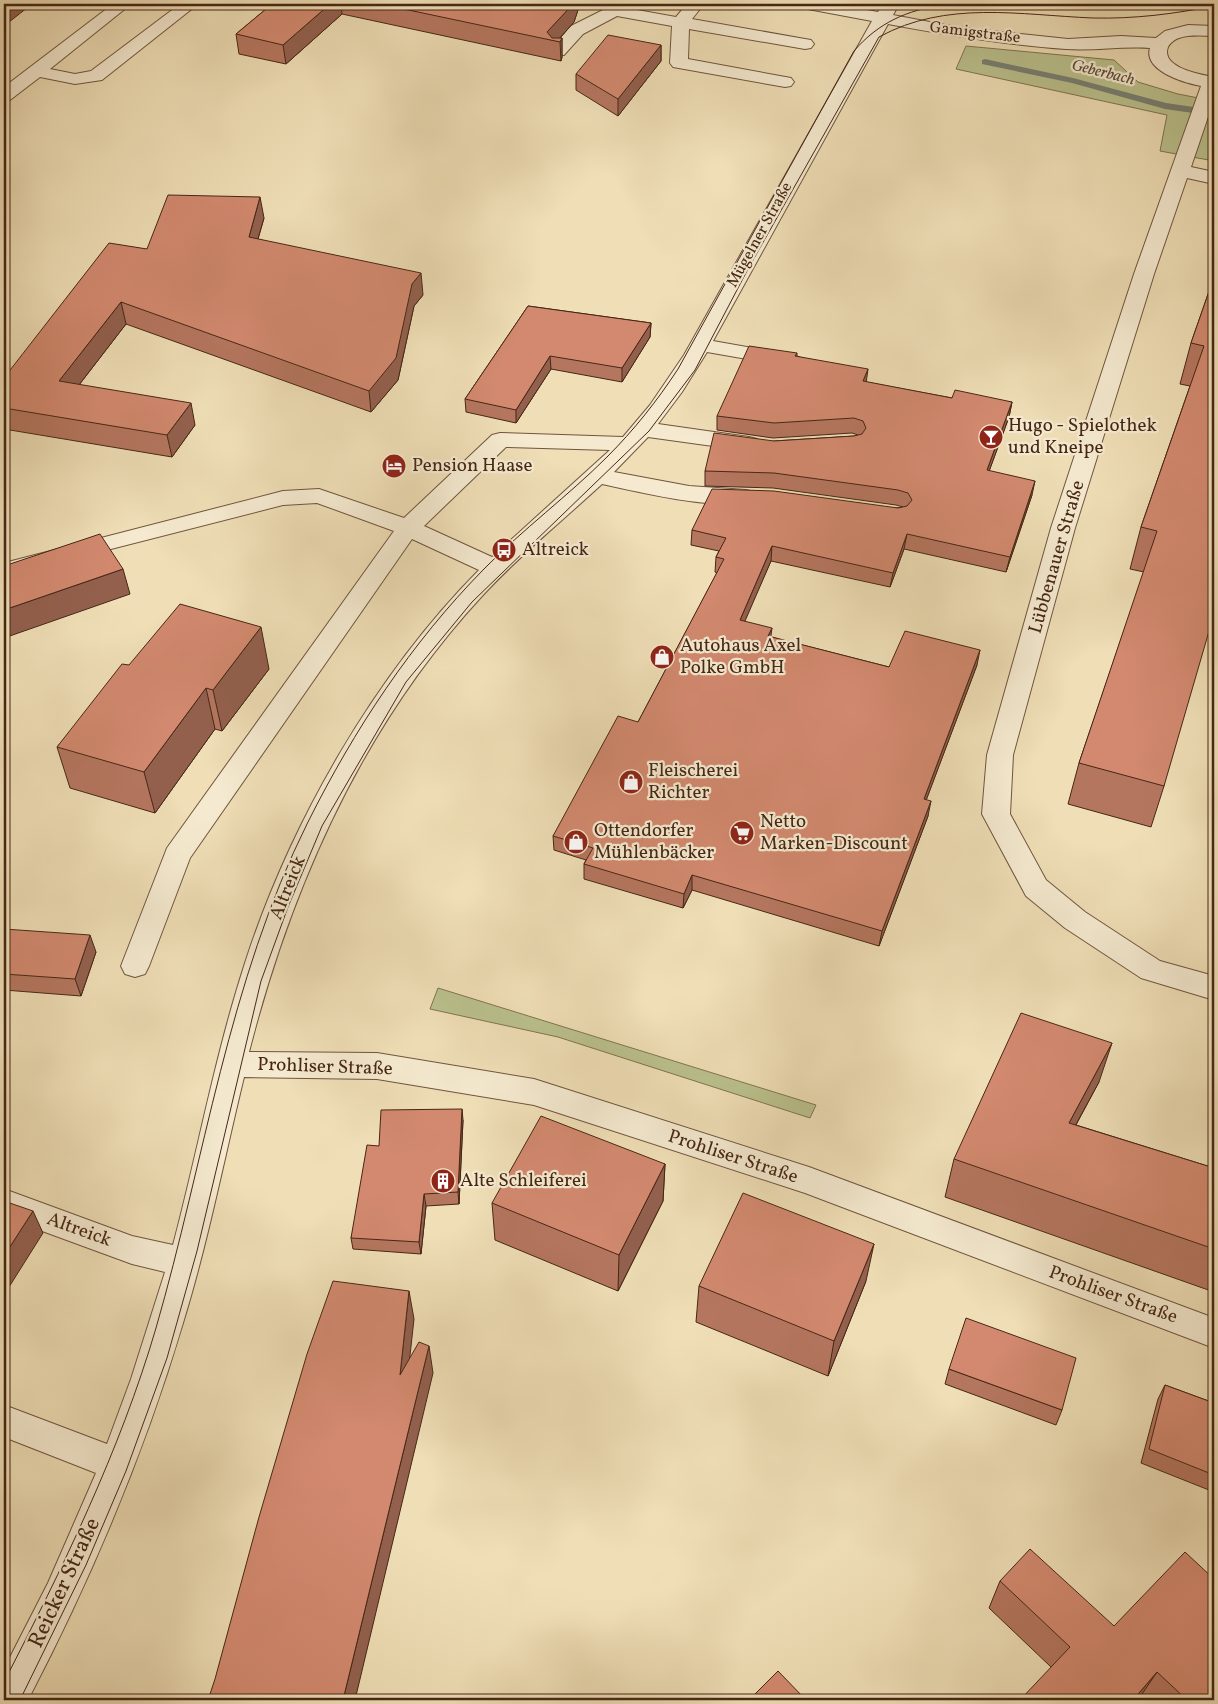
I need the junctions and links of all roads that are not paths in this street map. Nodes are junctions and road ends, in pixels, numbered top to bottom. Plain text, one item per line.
1 (123, 4) edge
2 (190, 4) edge
3 (696, 4) edge
4 (808, 4) edge
5 (886, 11) edge
6 (681, 22) junction
7 (1213, 30) edge
8 (805, 44) dead end
9 (1158, 50) junction
10 (558, 51) edge
11 (36, 71) junction
12 (785, 82) dead end
13 (1212, 83) edge
14 (4, 96) edge
15 (1180, 171) junction
16 (1214, 178) edge
17 (701, 345) junction
18 (770, 357) edge
19 (635, 437) junction
20 (773, 447) edge
21 (595, 475) junction
22 (764, 497) edge
23 (408, 528) junction
24 (494, 568) junction
25 (4, 571) edge
26 (135, 966) dead end
27 (1214, 988) edge
28 (232, 1064) junction
29 (4, 1203) edge
30 (193, 1228) joint
31 (184, 1264) junction
32 (1214, 1333) edge
33 (4, 1421) edge
34 (118, 1464) junction
35 (8, 1700) edge

1 - 11 street
2 - 11 street
3 - 6 street
4 - 5 street, Gamigstraße
5 - 9 street, Gamigstraße
5 - 17 street, Mügelner Straße
6 - 8 street
6 - 10 street
6 - 12 street
7 - 9 street
9 - 13 street
11 - 14 street
13 - 15 street, Lübbenauer Straße
15 - 16 street
15 - 27 street, Lübbenauer Straße
17 - 18 street
17 - 19 street, Mügelner Straße
19 - 20 street
19 - 21 street, Altreick
19 - 23 street
21 - 22 street
21 - 24 street, Altreick
23 - 24 street
23 - 25 street
23 - 26 street
24 - 28 street, Altreick
28 - 30 street, Altreick
28 - 32 street, Prohliser Straße
29 - 31 street, Altreick
30 - 31 street, Reicker Straße
31 - 34 street, Reicker Straße
33 - 34 street
34 - 35 street, Reicker Straße

